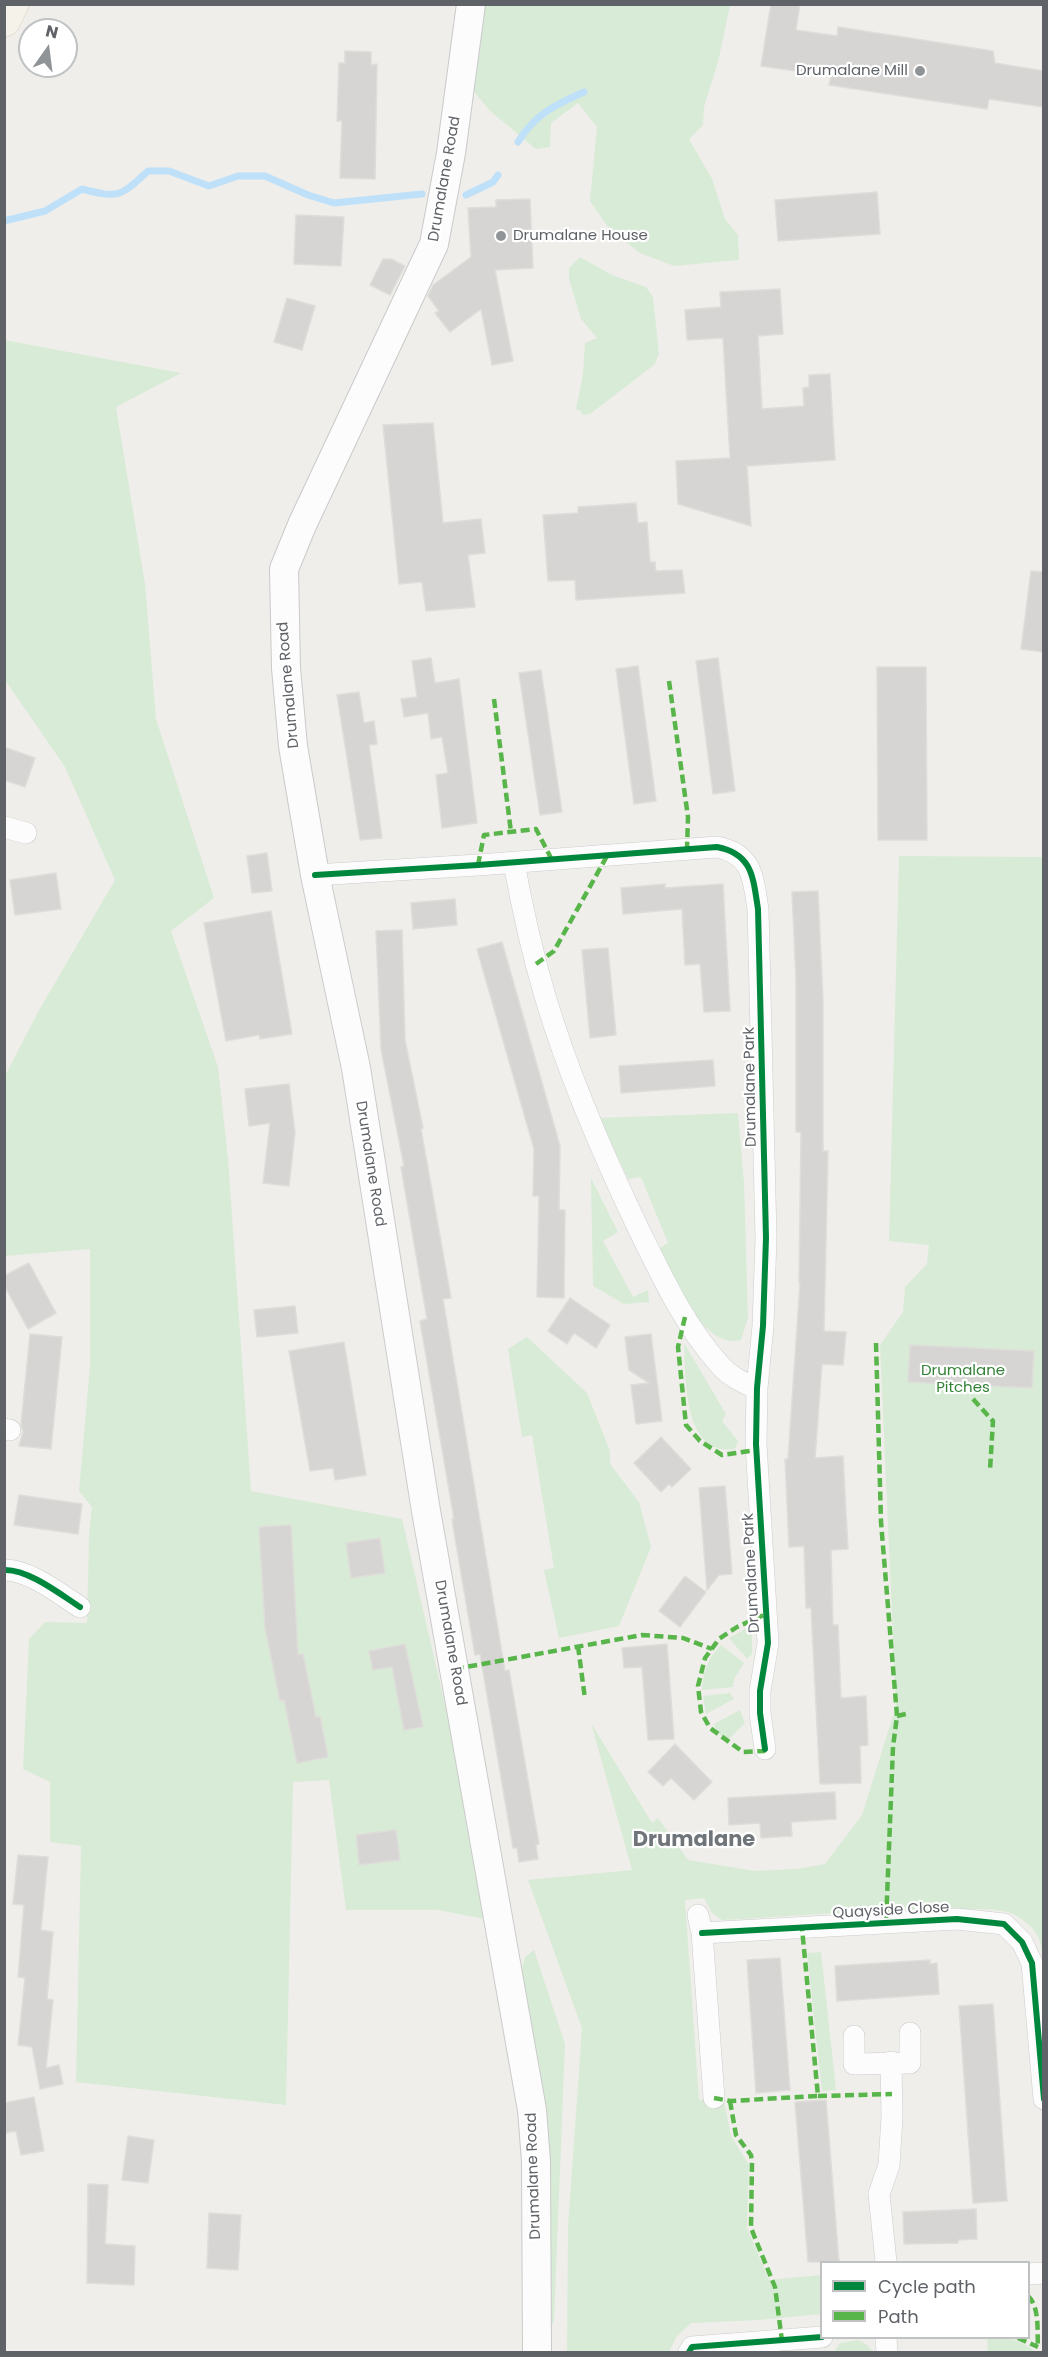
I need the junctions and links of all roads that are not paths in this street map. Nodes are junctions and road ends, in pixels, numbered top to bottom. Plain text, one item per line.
1 (12, 4) edge
2 (471, 4) edge
3 (4, 20) edge
4 (4, 827) edge
5 (26, 833) dead end
6 (514, 863) junction
7 (315, 875) junction
8 (757, 1388) junction
9 (4, 1570) edge
10 (80, 1607) dead end
11 (765, 1749) dead end
12 (910, 2033) dead end
13 (854, 2036) dead end
14 (891, 2062) junction
15 (714, 2098) dead end
16 (1044, 2099) edge
17 (886, 2261) edge
18 (820, 2337) edge
19 (537, 2352) edge
20 (689, 2352) edge

1 - 3 main road
2 - 7 main road, Drumalane Road
4 - 5 street
6 - 7 street, Drumalane Park
6 - 8 street
6 - 8 street, Drumalane Park
7 - 19 main road, Drumalane Road
8 - 11 street, Drumalane Park
9 - 10 street
12 - 14 street
13 - 14 street
14 - 17 street
15 - 16 street, Quayside Close
18 - 20 street

